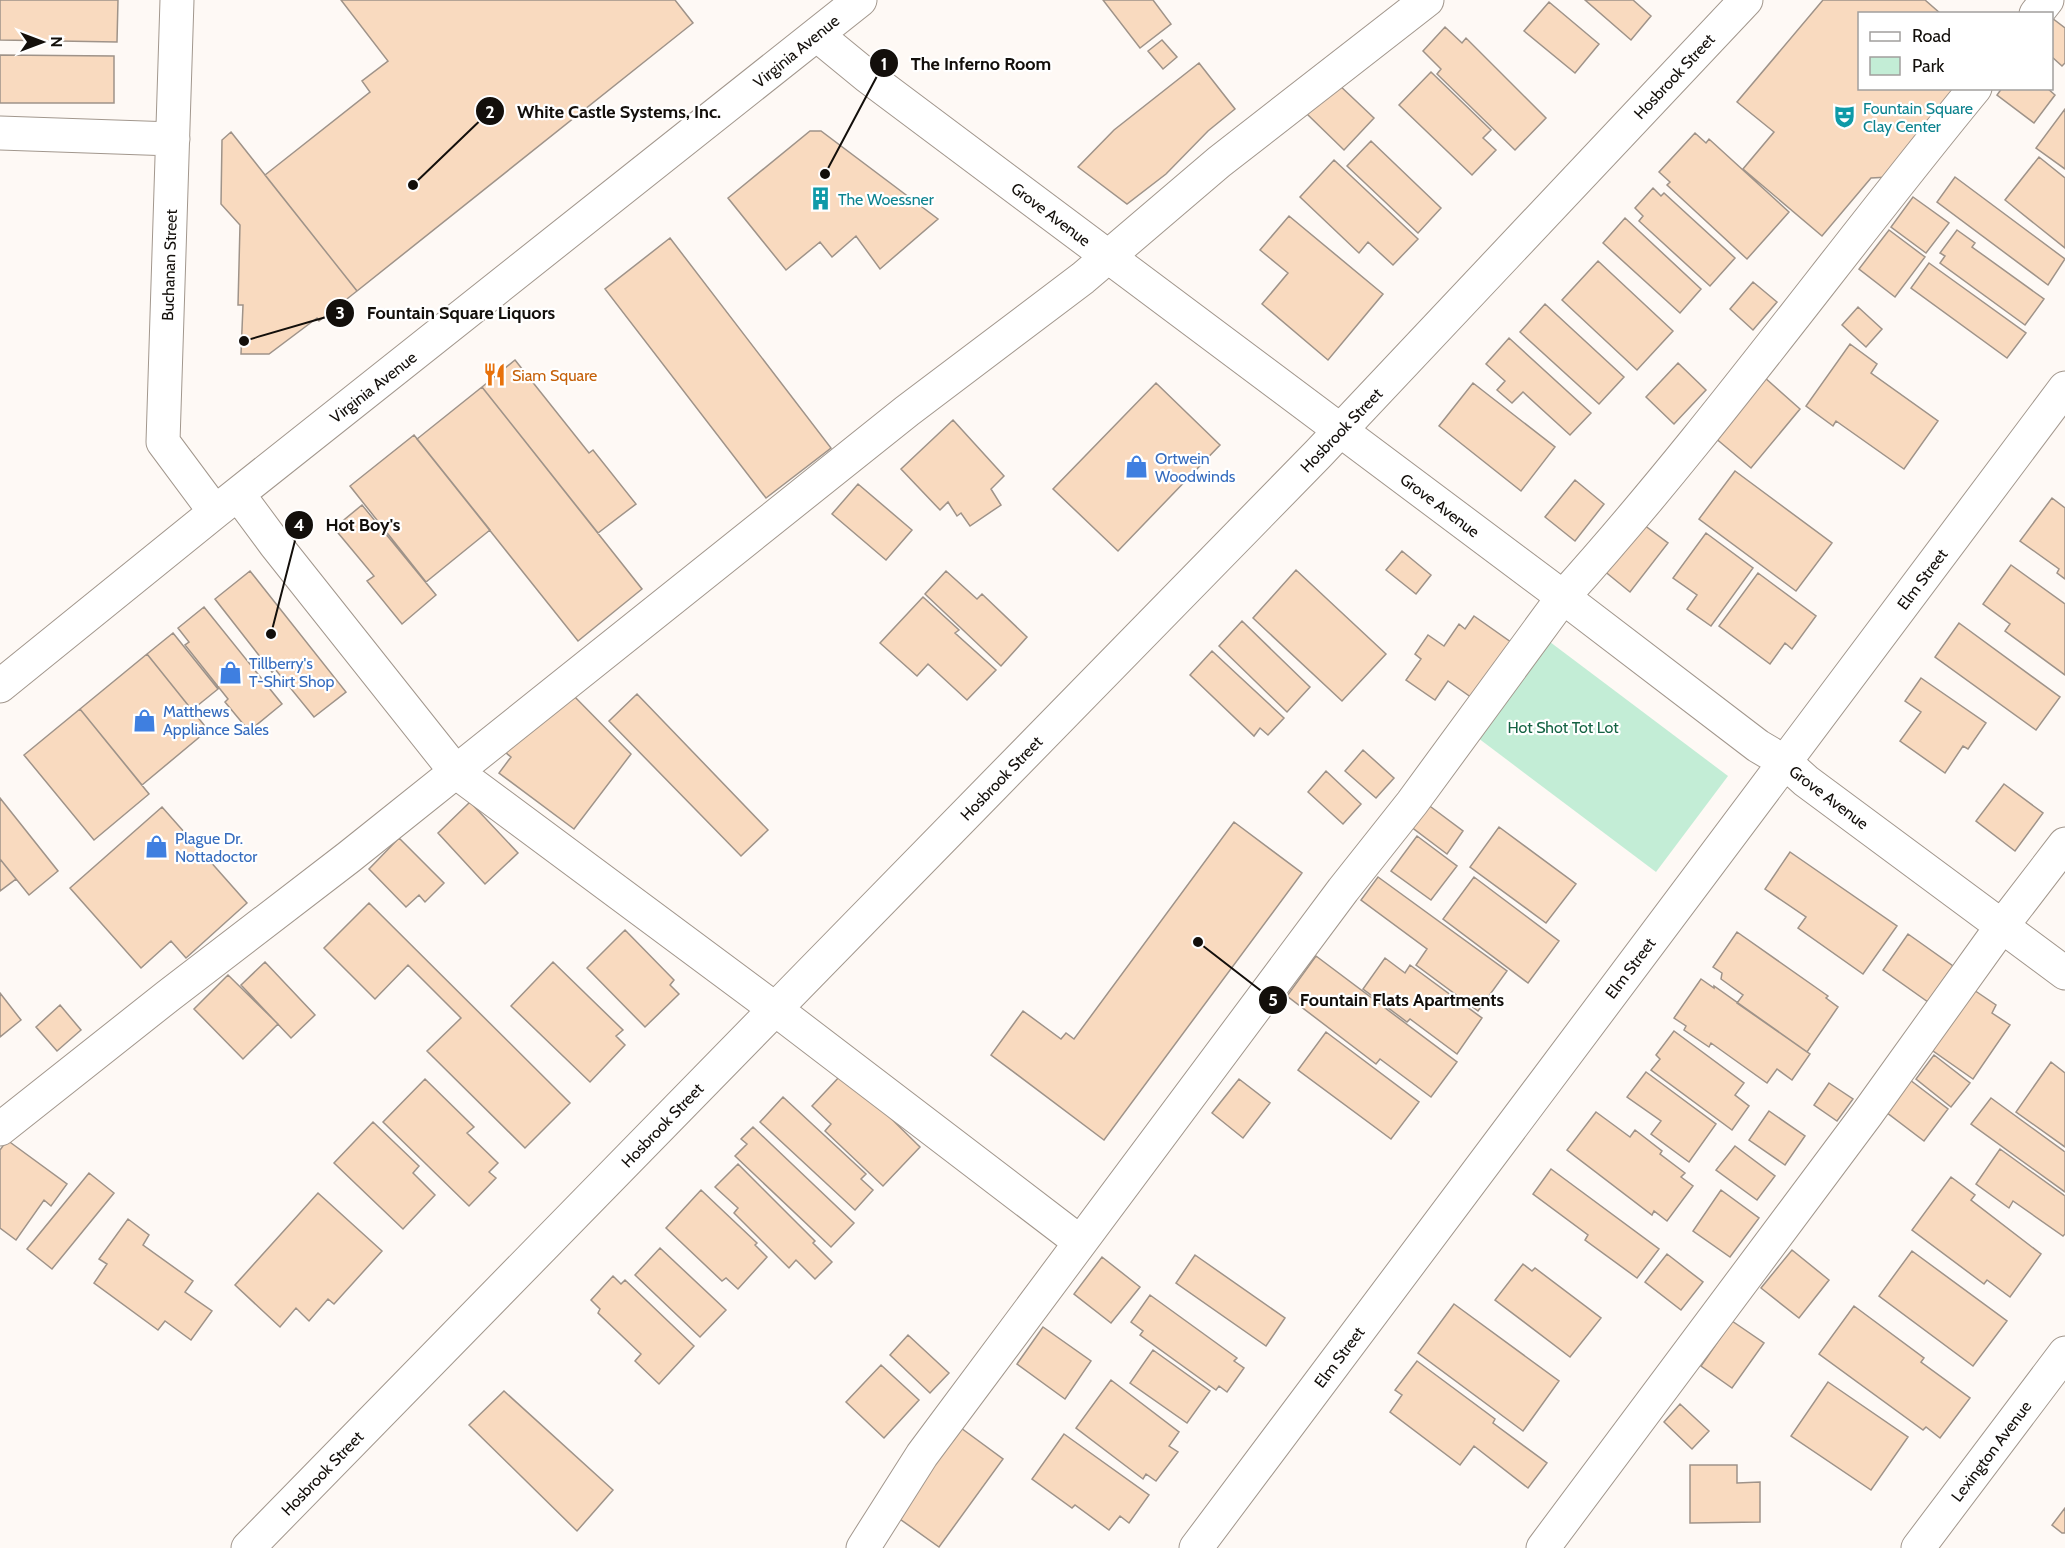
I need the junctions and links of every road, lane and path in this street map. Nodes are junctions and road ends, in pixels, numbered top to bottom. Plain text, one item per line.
1 (177, 0) edge
2 (860, 0) edge
3 (1427, 0) edge
4 (1746, 0) edge
5 (2047, 0) edge
6 (2038, 12) edge
7 (817, 35) junction
8 (1973, 90) edge
9 (0, 133) edge
10 (173, 139) junction
11 (1107, 256) junction
12 (2065, 388) edge
13 (1340, 430) junction
14 (227, 503) junction
15 (1563, 597) junction
16 (0, 686) edge
17 (1785, 762) junction
18 (456, 772) junction
19 (2065, 844) edge
20 (2002, 926) junction
21 (2065, 973) edge
22 (775, 1009) junction
23 (0, 1130) edge
24 (1080, 1242) junction
25 (2065, 1353) edge
26 (248, 1548) edge
27 (863, 1548) edge
28 (1196, 1548) edge
29 (1544, 1548) edge
30 (1918, 1548) edge

1 - 10 street, Buchanan Street
2 - 7 street, Virginia Avenue
3 - 11 street
4 - 13 street, Hosbrook Street
5 - 6 street
7 - 11 street, Grove Avenue
7 - 14 street, Virginia Avenue
8 - 15 street
9 - 10 street
10 - 14 street, Buchanan Street
11 - 13 street, Grove Avenue
11 - 18 street
12 - 17 street, Elm Street
13 - 15 street, Grove Avenue
13 - 22 street, Hosbrook Street
14 - 16 street, Virginia Avenue
14 - 18 street, Buchanan Street
15 - 17 street, Grove Avenue
15 - 24 street
17 - 20 street, Grove Avenue
17 - 28 street, Elm Street
18 - 22 street, Buchanan Street
18 - 23 street
19 - 20 street
20 - 21 street, Grove Avenue
20 - 29 street
22 - 24 street, Buchanan Street
22 - 26 street, Hosbrook Street
24 - 27 street
25 - 30 street, Lexington Avenue

